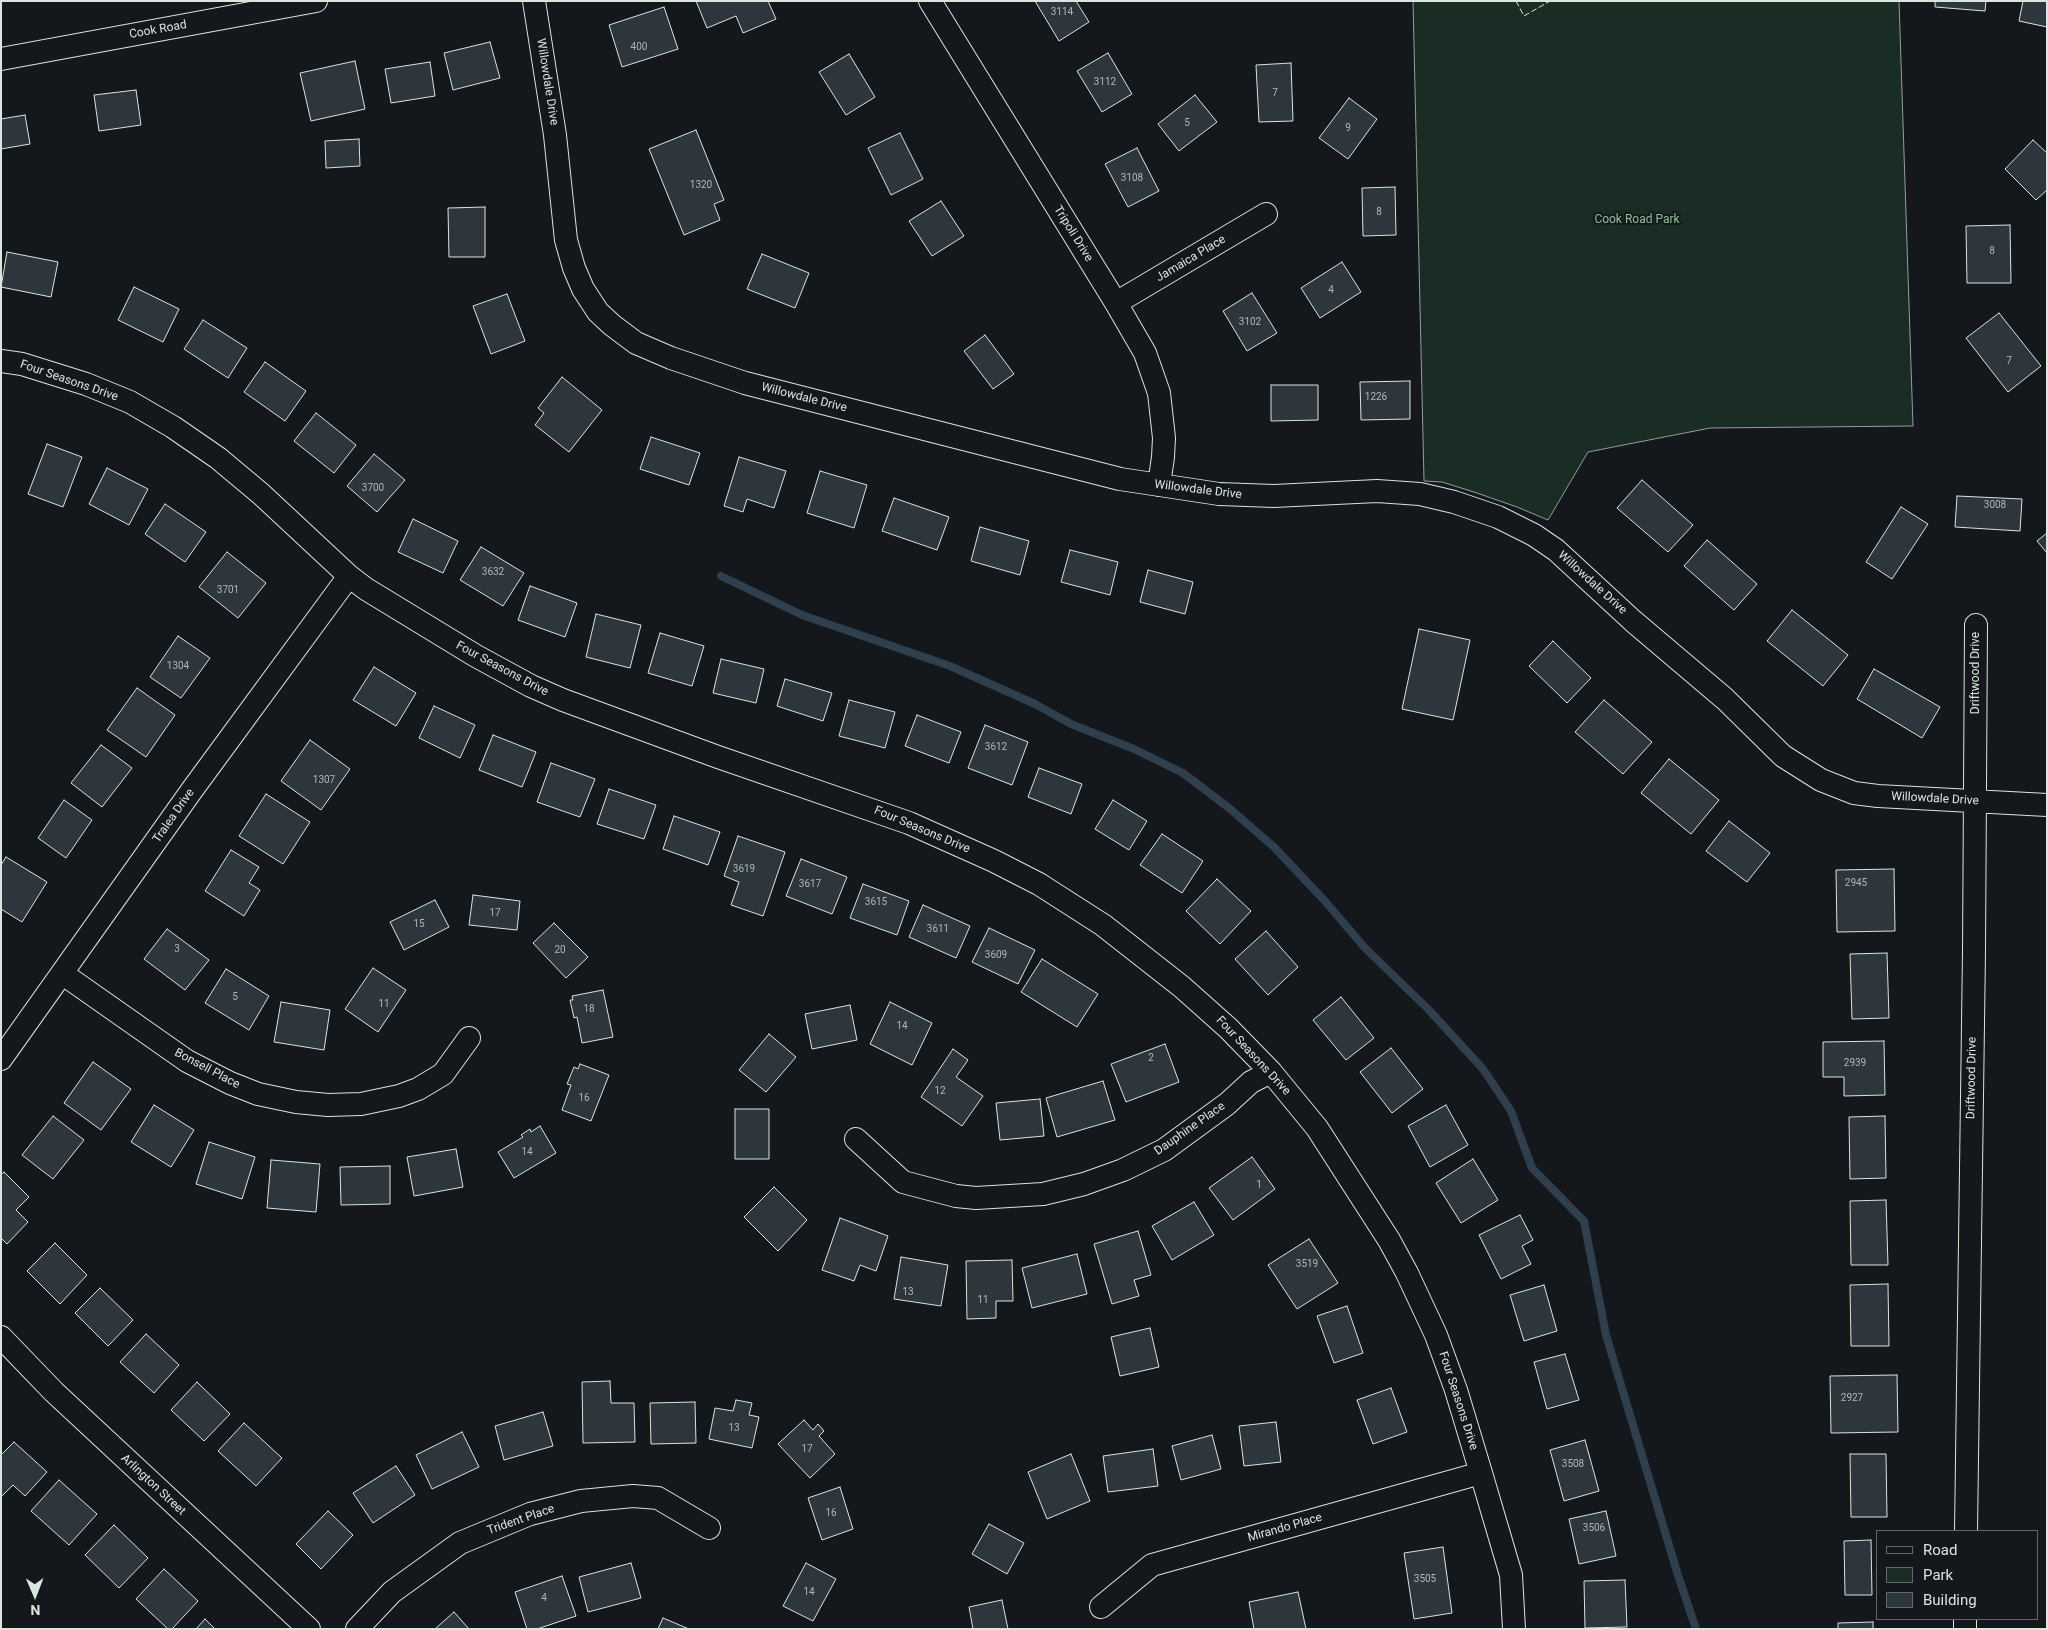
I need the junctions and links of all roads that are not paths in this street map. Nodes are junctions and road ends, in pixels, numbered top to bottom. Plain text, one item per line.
1 (316, 1) edge
2 (534, 1) edge
3 (930, 1) edge
4 (1, 59) edge
5 (1266, 214) dead end
6 (1116, 303) junction
7 (1, 361) edge
8 (1159, 485) junction
9 (349, 576) junction
10 (1976, 624) dead end
11 (1975, 802) junction
12 (2047, 805) edge
13 (63, 974) junction
14 (469, 1038) dead end
15 (1, 1059) edge
16 (1271, 1072) junction
17 (856, 1139) dead end
18 (1, 1337) edge
19 (1481, 1473) junction
20 (710, 1528) dead end
21 (1966, 1530) edge
22 (1100, 1607) dead end
23 (309, 1629) edge
24 (356, 1629) edge
25 (1514, 1629) edge

1 - 4 street, Cook Road
2 - 8 street, Willowdale Drive
3 - 6 street, Tripoli Drive
5 - 6 street, Jamaica Place
6 - 8 street, Tripoli Drive
7 - 9 street, Four Seasons Drive
8 - 11 street, Willowdale Drive
9 - 13 street, Tralea Drive
9 - 16 street, Four Seasons Drive
10 - 11 street, Driftwood Drive
11 - 12 street, Willowdale Drive
11 - 21 street, Driftwood Drive
13 - 14 street, Bonsell Place
13 - 15 street, Tralea Drive
16 - 17 street, Dauphine Place
16 - 19 street, Four Seasons Drive
18 - 23 street, Arlington Street
19 - 22 street, Mirando Place
19 - 25 street, Four Seasons Drive
20 - 24 street, Trident Place

